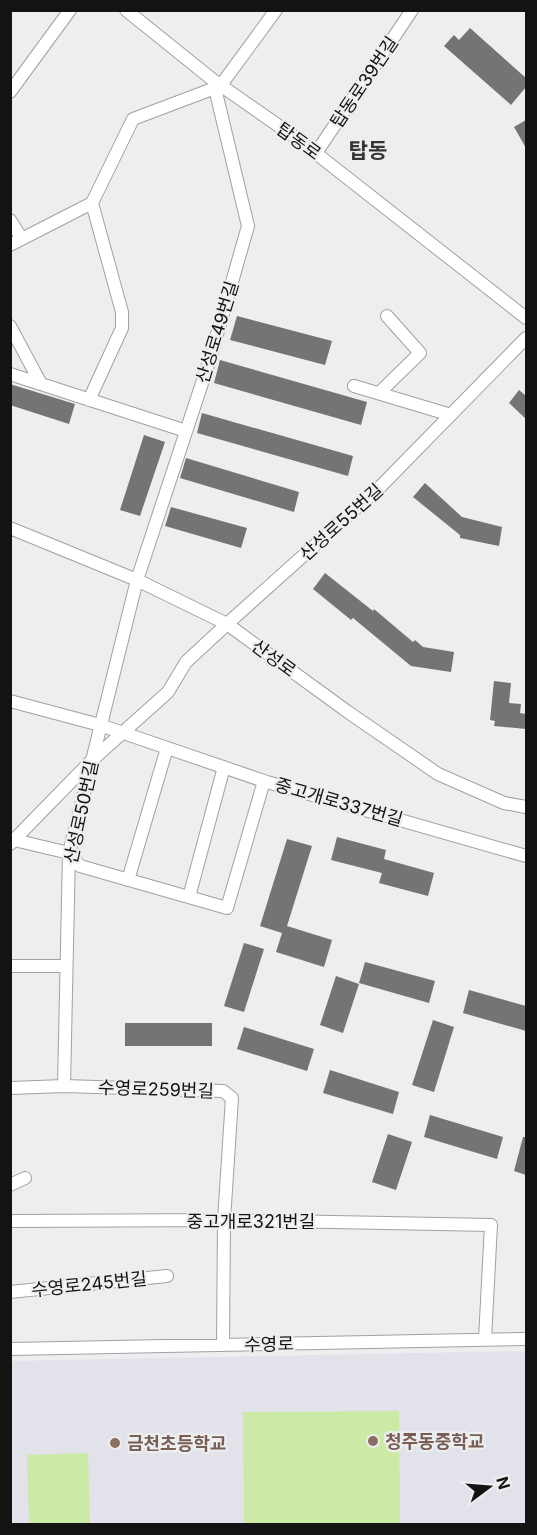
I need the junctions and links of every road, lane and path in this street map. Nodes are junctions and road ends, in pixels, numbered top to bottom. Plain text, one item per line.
1 (70, 10) edge
2 (126, 10) edge
3 (276, 10) edge
4 (412, 10) edge
5 (216, 84) junction
6 (10, 92) edge
7 (316, 153) junction
8 (92, 203) junction
9 (10, 220) edge
10 (16, 242) edge
11 (387, 316) dead end
12 (526, 318) edge
13 (10, 326) edge
14 (526, 338) edge
15 (10, 374) edge
16 (41, 384) junction
17 (354, 386) dead end
18 (379, 393) junction
19 (89, 399) junction
20 (451, 415) junction
21 (186, 431) junction
22 (10, 528) edge
23 (137, 580) junction
24 (227, 624) junction
25 (10, 701) edge
26 (100, 725) junction
27 (124, 733) junction
28 (167, 748) junction
29 (91, 761) junction
30 (224, 767) junction
31 (264, 781) junction
32 (526, 807) edge
33 (12, 841) edge
34 (69, 854) junction
35 (526, 856) edge
36 (128, 880) junction
37 (189, 897) junction
38 (10, 966) edge
39 (65, 966) junction
40 (64, 1086) junction
41 (10, 1088) edge
42 (25, 1178) dead end
43 (10, 1185) edge
44 (224, 1220) junction
45 (10, 1221) edge
46 (167, 1276) dead end
47 (10, 1292) edge
48 (485, 1339) junction
49 (526, 1339) edge
50 (223, 1345) junction
51 (10, 1348) edge

1 - 6 street
2 - 5 street, 탑동로
3 - 5 street
4 - 7 street, 탑동로39번길
5 - 7 street, 탑동로
5 - 8 street
5 - 21 street, 산성로49번길
7 - 12 street, 탑동로
8 - 10 street
8 - 19 street
9 - 10 street
11 - 18 street
13 - 16 street
14 - 20 street, 산성로55번길
15 - 16 street
16 - 19 street
17 - 18 street
18 - 20 street
19 - 21 street
20 - 24 street, 산성로55번길
21 - 23 street, 산성로49번길
22 - 23 street, 산성로
23 - 24 street, 산성로
23 - 26 street, 산성로50번길
24 - 27 street, 산성로55번길
24 - 32 street, 산성로
25 - 26 street, 중고개로337번길
26 - 27 street, 중고개로337번길
26 - 29 street, 산성로50번길
27 - 28 street, 중고개로337번길
27 - 29 street, 산성로55번길
28 - 30 street, 중고개로337번길
28 - 36 street
29 - 33 street, 산성로55번길
29 - 34 street, 산성로50번길
30 - 31 street, 중고개로337번길
30 - 37 street
31 - 35 street, 중고개로337번길
31 - 37 street
33 - 34 street
34 - 36 street
34 - 39 street, 산성로50번길
36 - 37 street
38 - 39 street
39 - 40 street, 산성로50번길
40 - 41 street, 수영로259번길
40 - 44 street, 수영로259번길
42 - 43 street
44 - 45 street, 중고개로321번길
44 - 48 street, 중고개로321번길
44 - 50 street, 수영로259번길
46 - 47 street, 수영로245번길
48 - 49 street, 수영로
48 - 50 street, 수영로
50 - 51 street, 수영로

